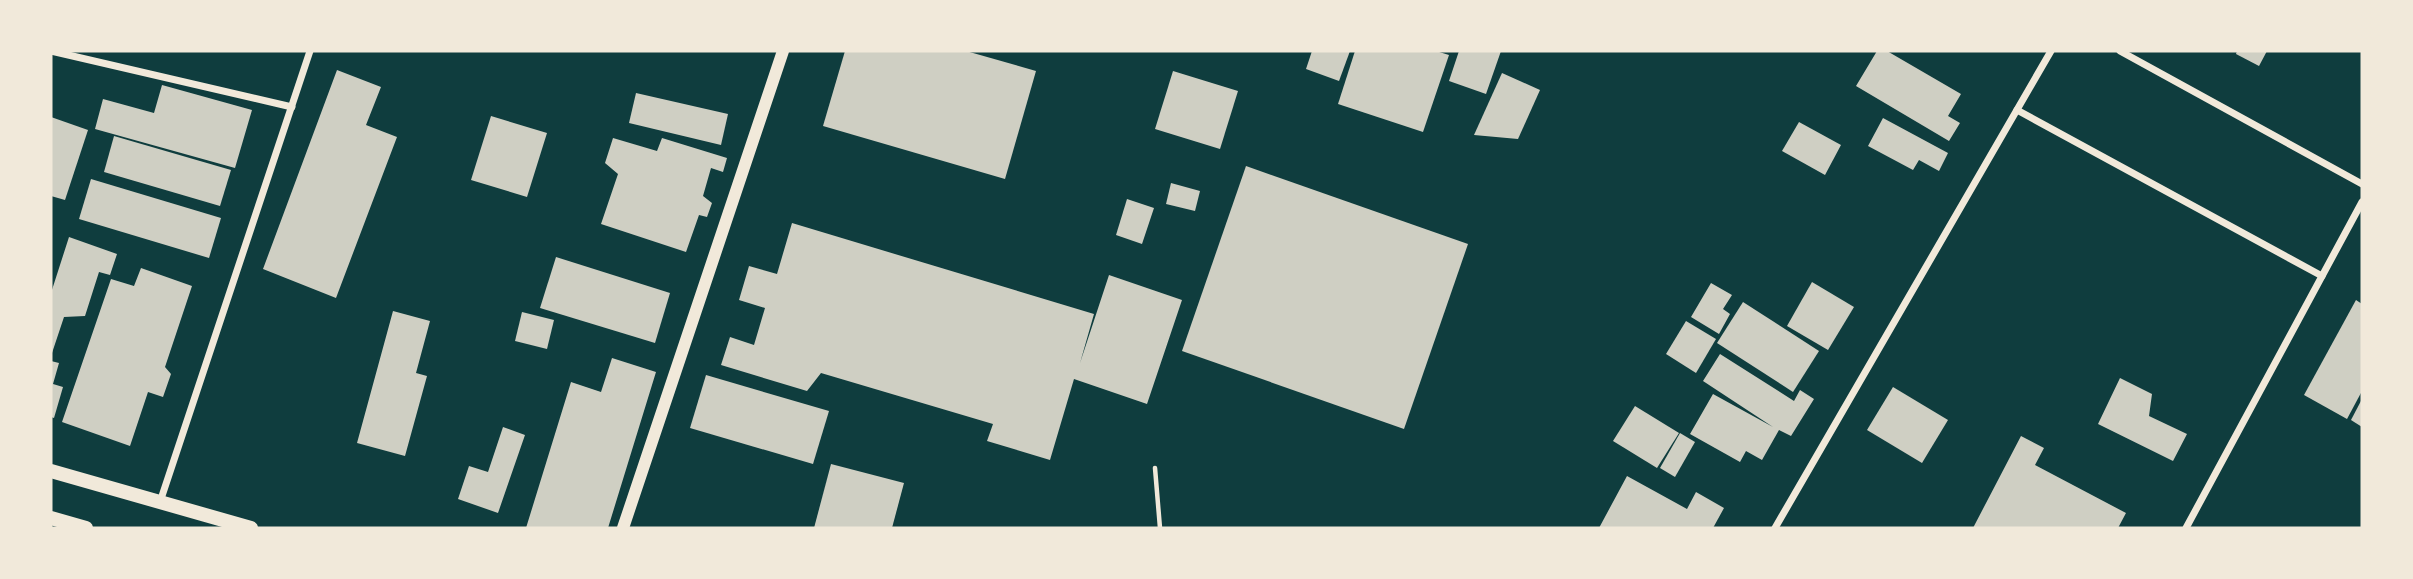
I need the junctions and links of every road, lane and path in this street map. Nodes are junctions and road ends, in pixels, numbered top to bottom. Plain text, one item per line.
1 (51, 51) edge
2 (310, 51) edge
3 (783, 51) edge
4 (2051, 51) edge
5 (2120, 51) edge
6 (292, 107) junction
7 (2017, 110) junction
8 (2362, 184) edge
9 (2362, 202) edge
10 (2322, 276) junction
11 (1155, 468) dead end
12 (51, 471) edge
13 (160, 502) junction
14 (51, 518) edge
15 (86, 528) edge
16 (251, 528) edge
17 (623, 528) edge
18 (1160, 528) edge
19 (1775, 528) edge
20 (2186, 528) edge

1 - 6 street
2 - 6 street
3 - 17 street
4 - 7 street
5 - 8 street
6 - 13 street
7 - 10 street
7 - 19 street
9 - 10 street
10 - 20 street
11 - 18 path
12 - 13 main road
13 - 16 main road
14 - 15 main road

